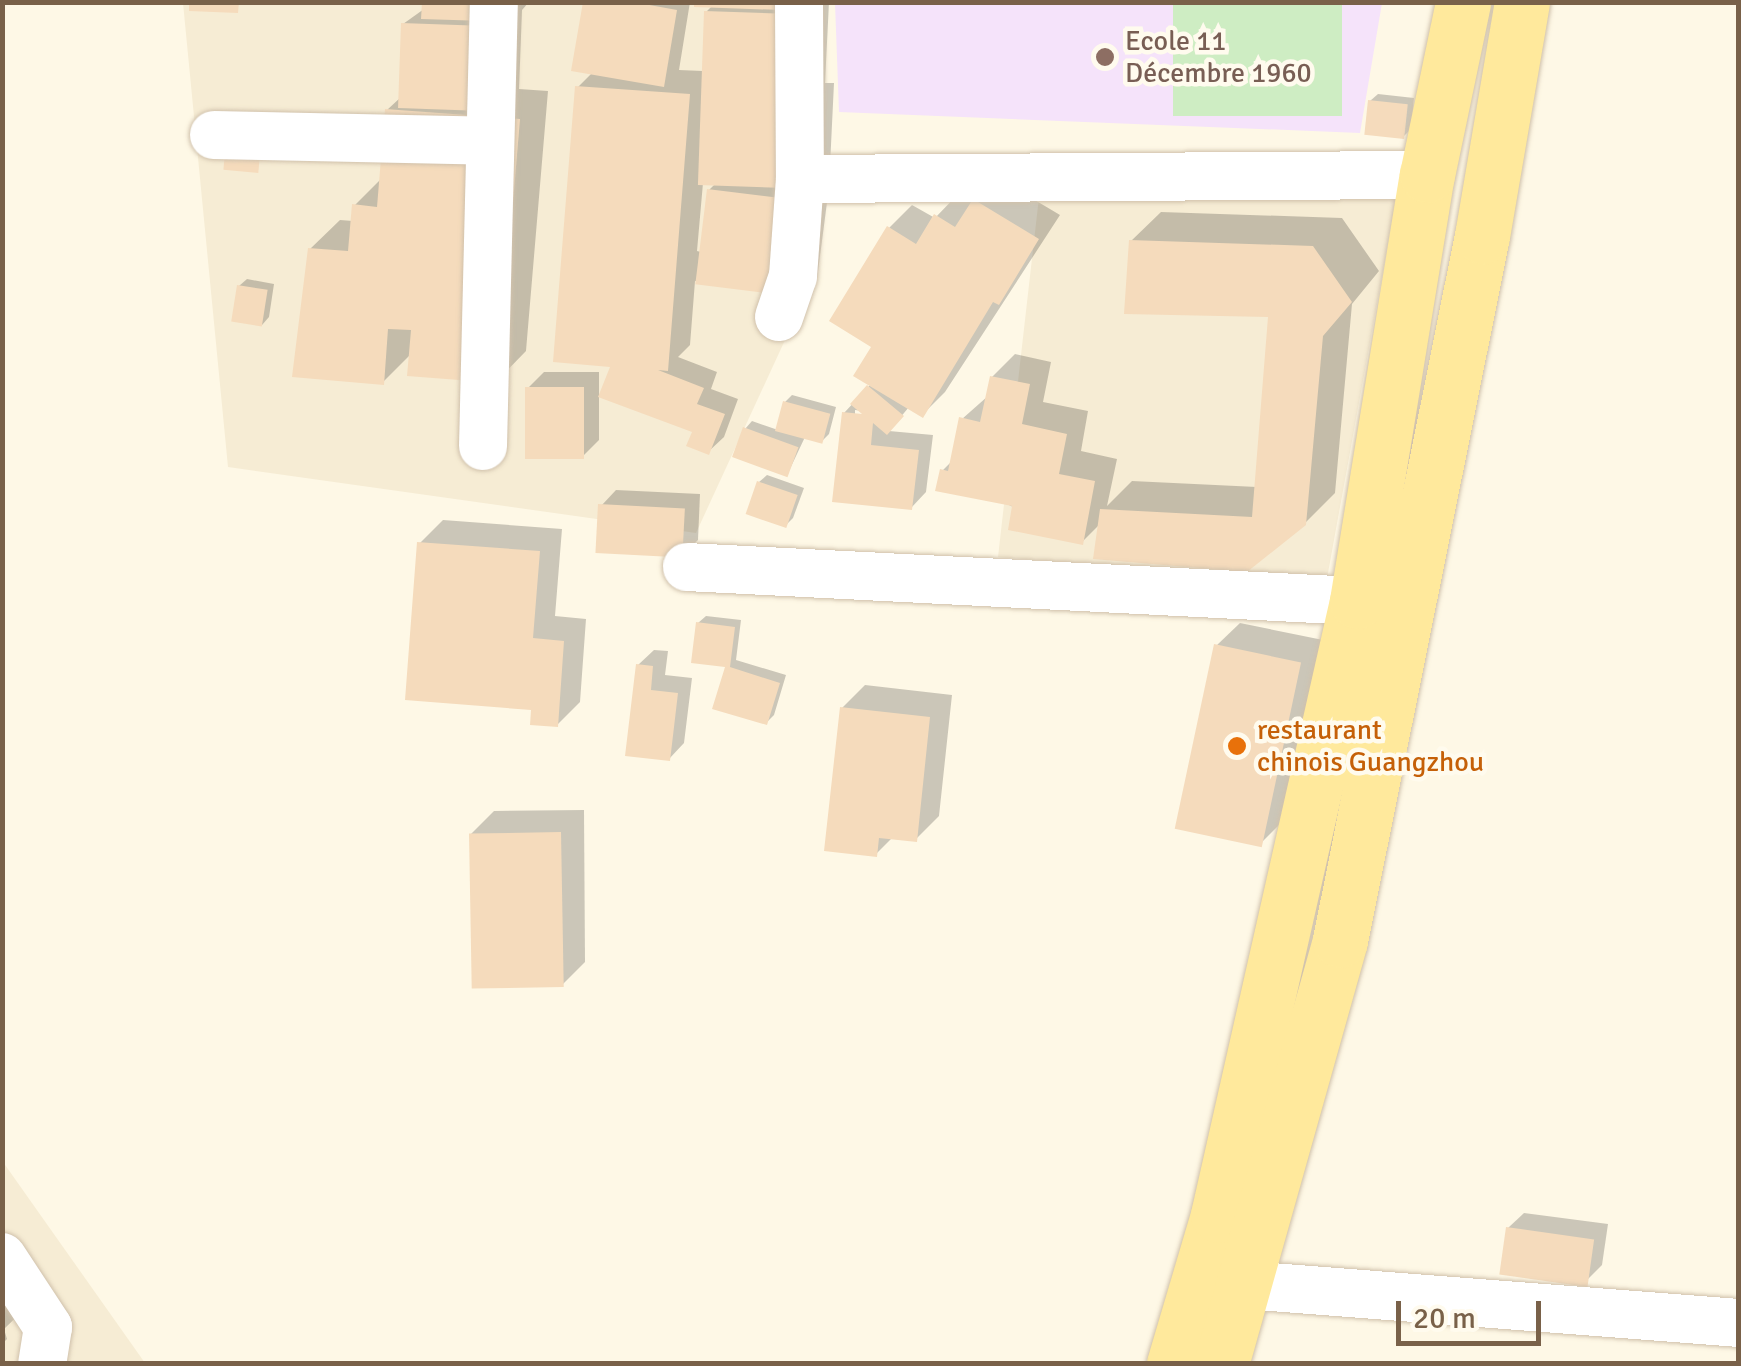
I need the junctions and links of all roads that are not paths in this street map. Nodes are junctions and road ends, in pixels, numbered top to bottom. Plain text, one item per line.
1 (494, 2) edge
2 (799, 2) edge
3 (1462, 2) edge
4 (1522, 2) edge
5 (214, 134) dead end
6 (489, 140) junction
7 (1426, 175) junction
8 (800, 179) junction
9 (779, 317) dead end
10 (483, 446) dead end
11 (686, 567) dead end
12 (1357, 601) junction
13 (2, 1256) edge
14 (1245, 1285) junction
15 (1738, 1323) edge
16 (42, 1364) edge
17 (1174, 1364) edge
18 (1221, 1364) edge

1 - 6 street
2 - 8 street
3 - 7 main road
4 - 14 main road
5 - 6 street
6 - 10 street
7 - 8 street
7 - 12 main road
8 - 9 street
11 - 12 street
12 - 17 main road
13 - 16 street
14 - 15 street
14 - 18 main road

